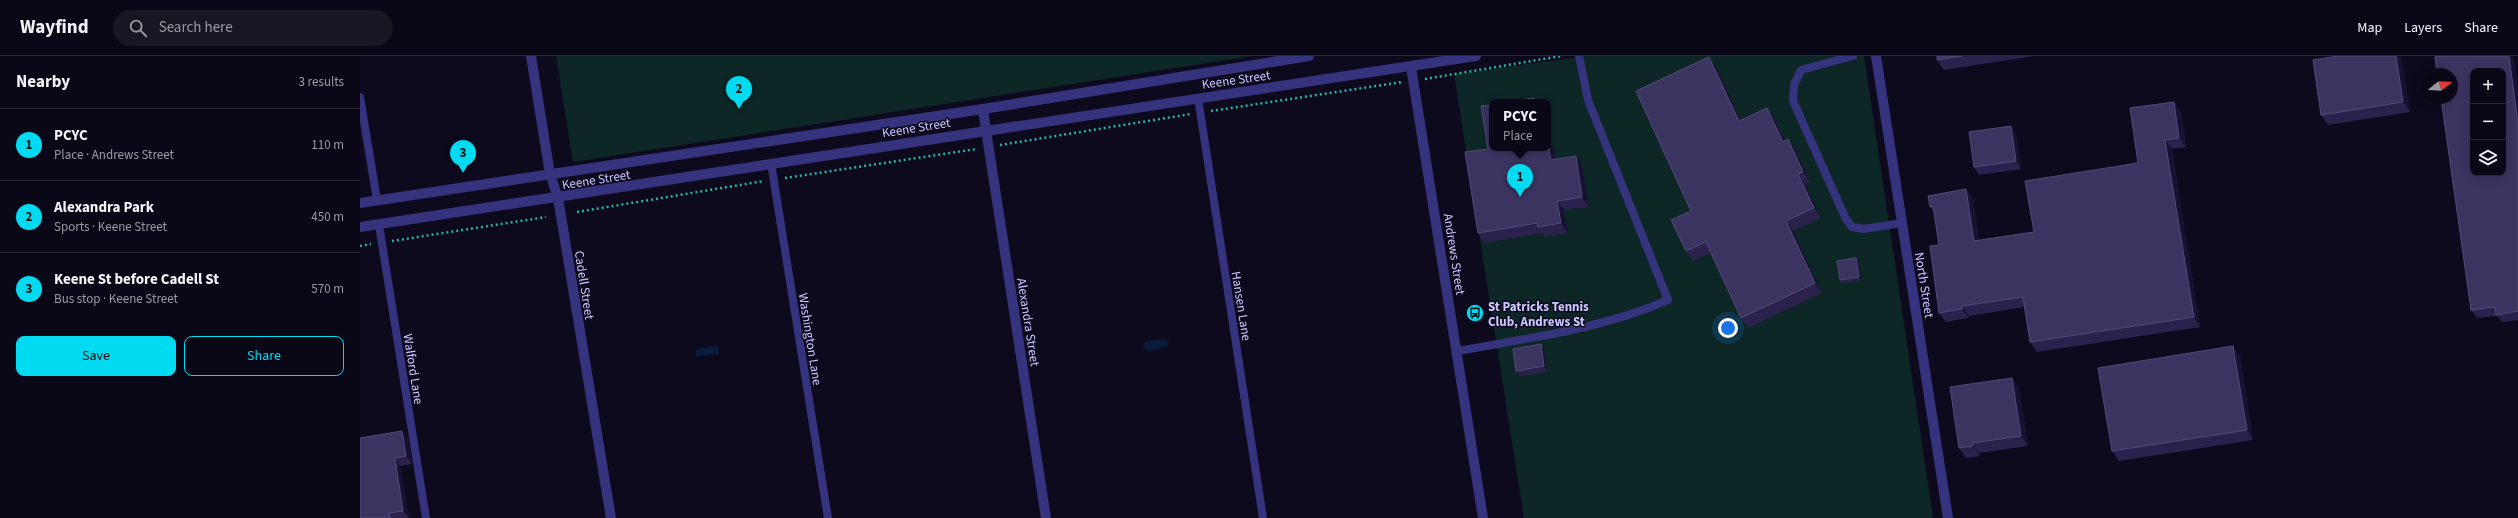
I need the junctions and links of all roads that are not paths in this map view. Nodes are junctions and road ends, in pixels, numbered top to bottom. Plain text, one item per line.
1 (531, 56) edge
2 (1309, 56) edge
3 (1409, 56) edge
4 (1476, 56) edge
5 (1579, 56) edge
6 (1852, 56) edge
7 (1876, 56) edge
8 (1411, 67) junction
9 (360, 97) edge
10 (1198, 98) junction
11 (983, 109) junction
12 (986, 130) junction
13 (771, 163) junction
14 (550, 174) junction
15 (558, 198) junction
16 (376, 200) junction
17 (360, 203) edge
18 (379, 224) junction
19 (1902, 224) junction
20 (360, 228) edge
21 (1458, 351) junction
22 (426, 518) edge
23 (611, 518) edge
24 (827, 518) edge
25 (1046, 518) edge
26 (1263, 518) edge
27 (1483, 518) edge
28 (1948, 518) edge

1 - 14 street, Cadell Street
2 - 11 street, Keene Street
3 - 8 street, Andrews Street
4 - 8 street, Keene Street
5 - 21 lane
6 - 19 lane
7 - 19 street, North Street
8 - 10 street, Keene Street
8 - 21 street, Andrews Street
9 - 16 lane
10 - 12 street, Keene Street
10 - 26 lane, Hansen Lane
11 - 12 street, Alexandra Street
11 - 14 street, Keene Street
12 - 13 street, Keene Street
12 - 25 street, Alexandra Street
13 - 15 street, Keene Street
13 - 24 lane, Washington Lane
14 - 15 street, Cadell Street
14 - 16 street, Keene Street
15 - 18 street, Keene Street
15 - 23 street, Cadell Street
16 - 17 street, Keene Street
18 - 20 street, Keene Street
18 - 22 lane, Walford Lane
19 - 28 street, North Street
21 - 27 street, Andrews Street

